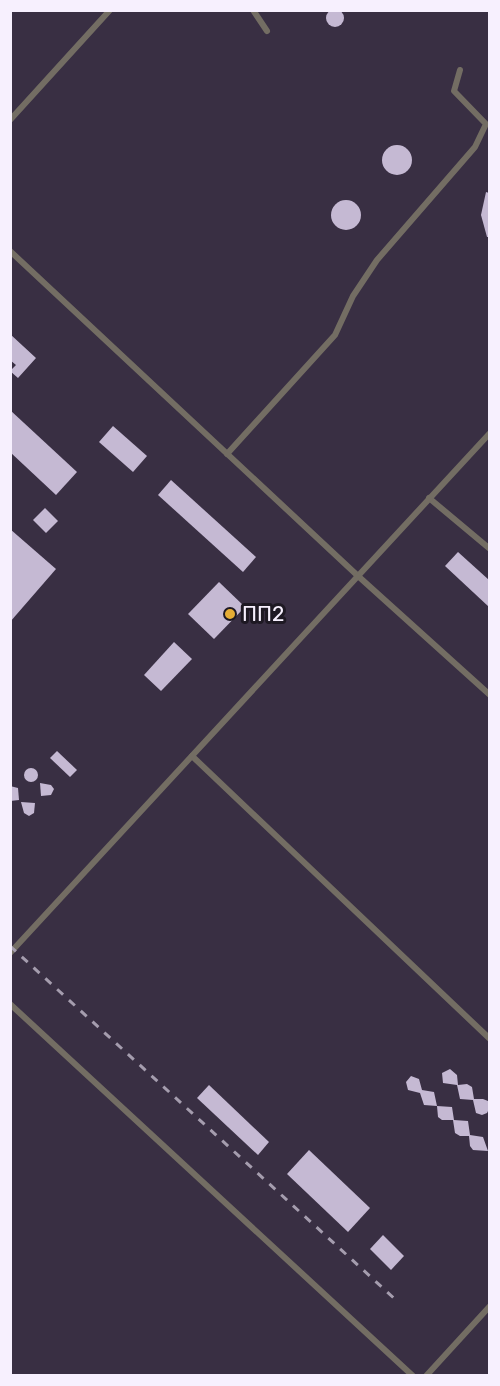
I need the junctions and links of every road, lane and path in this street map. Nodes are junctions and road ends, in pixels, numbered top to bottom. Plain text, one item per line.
1 (110, 10) edge
2 (253, 10) edge
3 (267, 31) dead end
4 (460, 70) dead end
5 (10, 120) edge
6 (488, 124) edge
7 (10, 251) edge
8 (489, 433) edge
9 (227, 454) junction
10 (429, 498) junction
11 (489, 549) edge
12 (358, 576) junction
13 (489, 695) edge
14 (192, 756) junction
15 (10, 952) edge
16 (10, 1004) edge
17 (489, 1039) edge
18 (489, 1306) edge
19 (413, 1376) edge
20 (426, 1376) edge

1 - 5 lane
2 - 3 lane
4 - 6 lane
6 - 9 lane
7 - 9 lane
8 - 10 lane
9 - 12 lane
10 - 11 lane
10 - 12 lane
12 - 13 lane
12 - 14 lane
14 - 15 lane
14 - 17 lane
16 - 19 lane
18 - 20 lane

